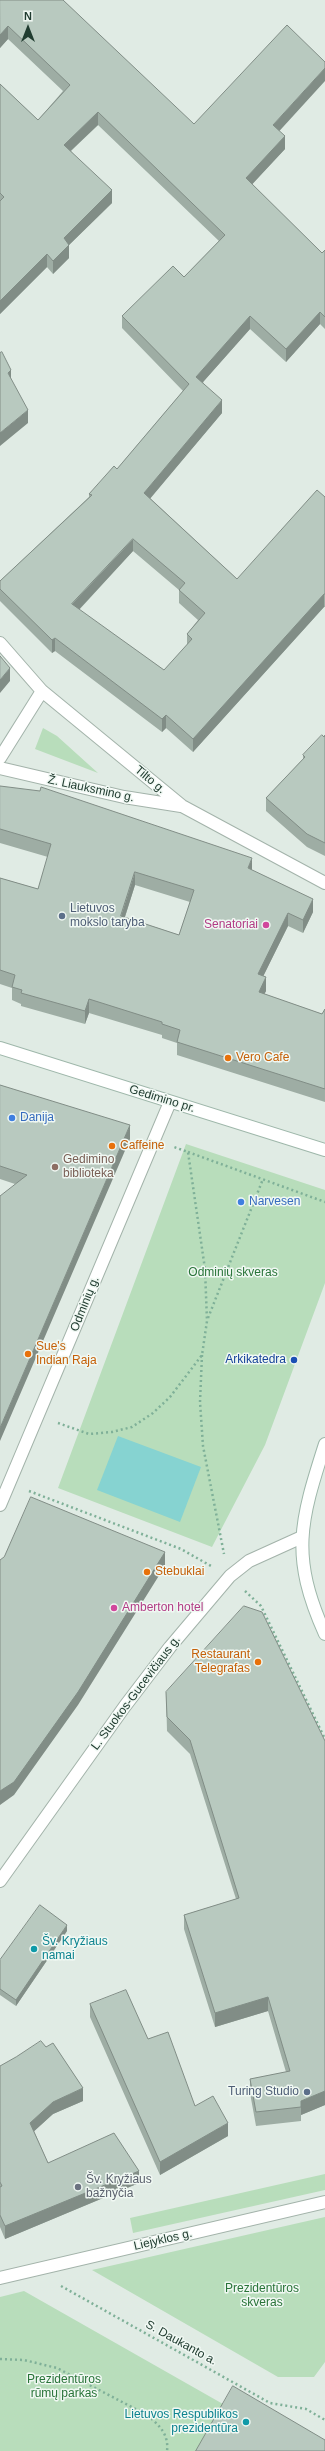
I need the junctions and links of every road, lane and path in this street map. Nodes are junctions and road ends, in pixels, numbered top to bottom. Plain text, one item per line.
1 (0, 643) edge
2 (42, 691) junction
3 (0, 758) edge
4 (0, 768) edge
5 (182, 806) junction
6 (325, 884) edge
7 (0, 1048) edge
8 (170, 1102) junction
9 (154, 1139) junction
10 (325, 1150) edge
11 (188, 1152) junction
12 (263, 1179) junction
13 (325, 1202) edge
14 (207, 1321) junction
15 (202, 1354) junction
16 (39, 1417) junction
17 (325, 1444) edge
18 (0, 1505) edge
19 (302, 1537) junction
20 (230, 1576) junction
21 (325, 1634) edge
22 (0, 1881) edge
23 (325, 2202) edge
24 (32, 2270) junction
25 (0, 2278) edge
26 (0, 2359) edge
27 (325, 2420) edge
28 (167, 2451) edge

1 - 2 street, Tilto g.
2 - 3 street
2 - 5 street, Tilto g.
4 - 5 street, Ž. Liauksmino g.
5 - 6 street, Tilto g.
7 - 8 street, Gedimino pr.
8 - 9 street, Odminių g.
8 - 10 street, Gedimino pr.
9 - 11 path
9 - 16 street, Odminių g.
11 - 12 path
11 - 14 path
12 - 13 path
12 - 14 path
14 - 15 path
15 - 16 path
15 - 20 path
16 - 18 street, Odminių g.
17 - 19 street
19 - 20 street, L. Stuokos-Gucevičiaus g.
19 - 21 street
20 - 22 street, L. Stuokos-Gucevičiaus g.
23 - 24 street, Liejyklos g.
24 - 25 street, Liejyklos g.
24 - 27 path, S. Daukanto a.
26 - 28 path

